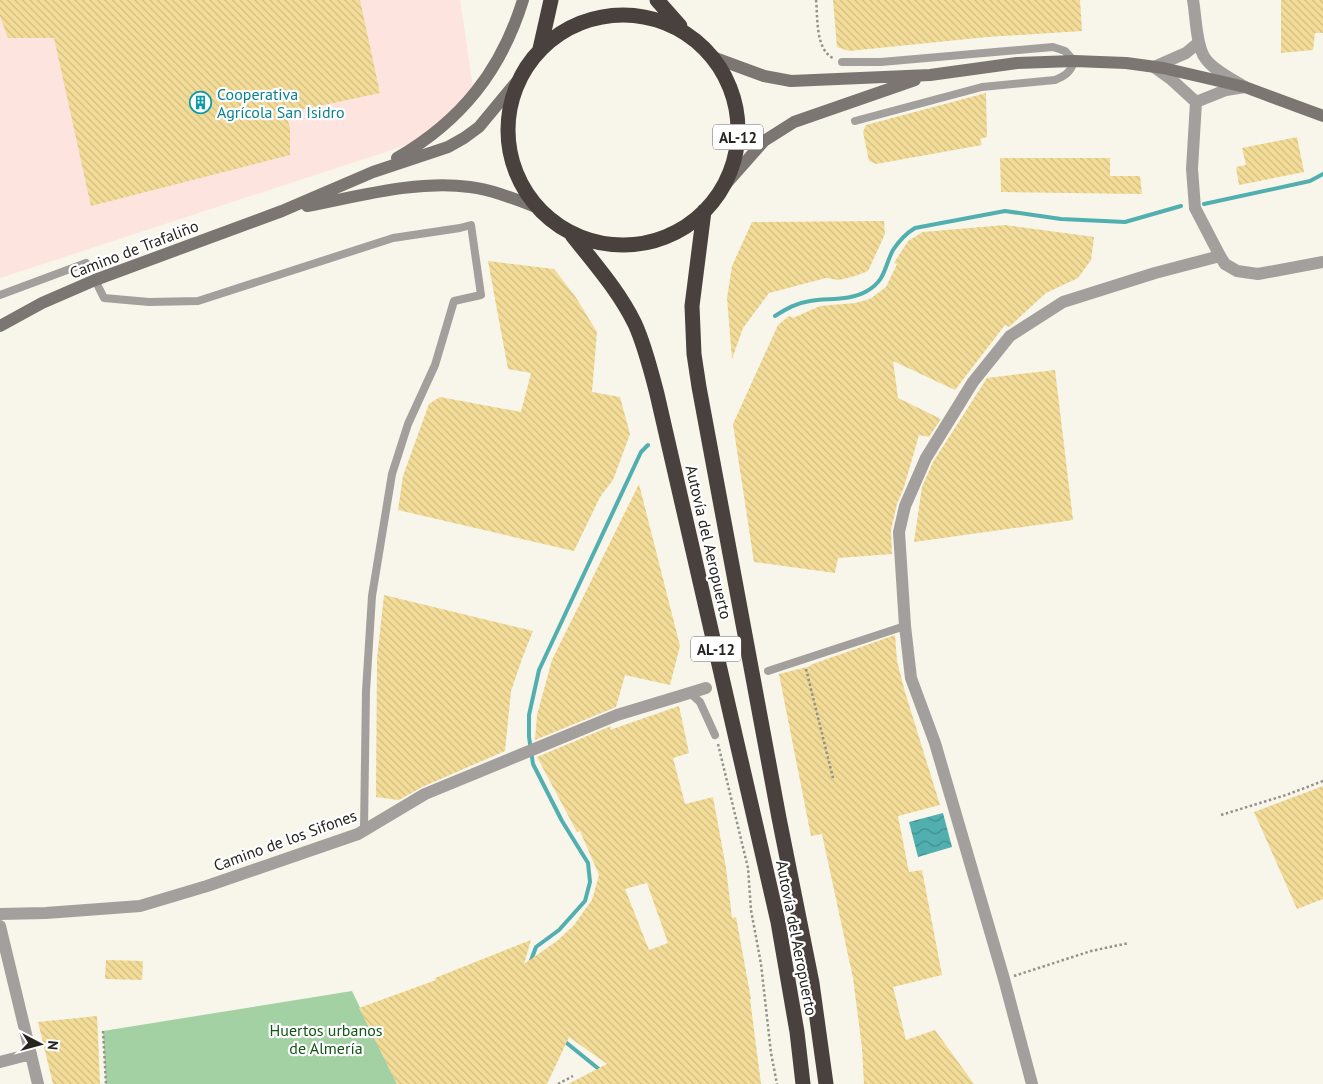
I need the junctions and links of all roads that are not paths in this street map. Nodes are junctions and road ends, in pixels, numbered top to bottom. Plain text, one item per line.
1 (523, 0) edge
2 (551, 0) edge
3 (657, 0) edge
4 (1193, 0) edge
5 (686, 32) junction
6 (1198, 43) junction
7 (540, 49) junction
8 (715, 58) junction
9 (1074, 61) junction
10 (842, 62) road end
11 (1154, 67) junction
12 (930, 75) junction
13 (518, 80) junction
14 (1245, 87) junction
15 (1196, 102) junction
16 (1323, 116) edge
17 (855, 121) dead end
18 (373, 172) junction
19 (725, 185) junction
20 (536, 207) junction
21 (282, 211) junction
22 (704, 211) junction
23 (572, 235) junction
24 (1220, 256) junction
25 (1323, 262) edge
26 (86, 263) dead end
27 (95, 280) junction
28 (0, 295) edge
29 (0, 326) edge
30 (905, 626) junction
31 (768, 671) dead end
32 (706, 688) dead end
33 (690, 693) junction
34 (716, 735) road end
35 (364, 829) junction
36 (0, 914) edge
37 (0, 926) edge
38 (13, 979) junction
39 (0, 982) edge
40 (31, 1054) junction
41 (0, 1062) edge
42 (38, 1084) edge
43 (803, 1084) edge
44 (826, 1084) edge
45 (1032, 1084) edge

1 - 18 street
2 - 7 highway, AL-12
3 - 5 highway, AL-12
4 - 6 street
5 - 7 highway, AL-12
5 - 8 highway, AL-12
6 - 11 street
6 - 14 street
7 - 13 highway, AL-12
8 - 12 street
8 - 19 highway, AL-12
9 - 10 lane
9 - 11 street
9 - 12 street
9 - 17 lane
11 - 14 street
11 - 15 street
12 - 19 street
13 - 18 street
13 - 20 highway, AL-12
14 - 15 street
14 - 16 street
15 - 24 street
18 - 21 street
19 - 22 highway, AL-12
20 - 21 street
20 - 23 highway, AL-12
21 - 27 street, Camino de Trafaliño
22 - 23 highway, AL-12
22 - 44 highway, Autovía del Aeropuerto / AL-12
23 - 43 highway, Autovía del Aeropuerto / AL-12
24 - 25 street
24 - 30 street
26 - 28 lane
27 - 29 street, Camino de Trafaliño
27 - 35 lane
30 - 31 lane
30 - 45 street
32 - 33 street, Camino de los Sifones
33 - 34 lane
33 - 35 street, Camino de los Sifones
35 - 36 street, Camino de los Sifones
37 - 38 street
38 - 39 street
38 - 40 street
40 - 41 street
40 - 42 street

